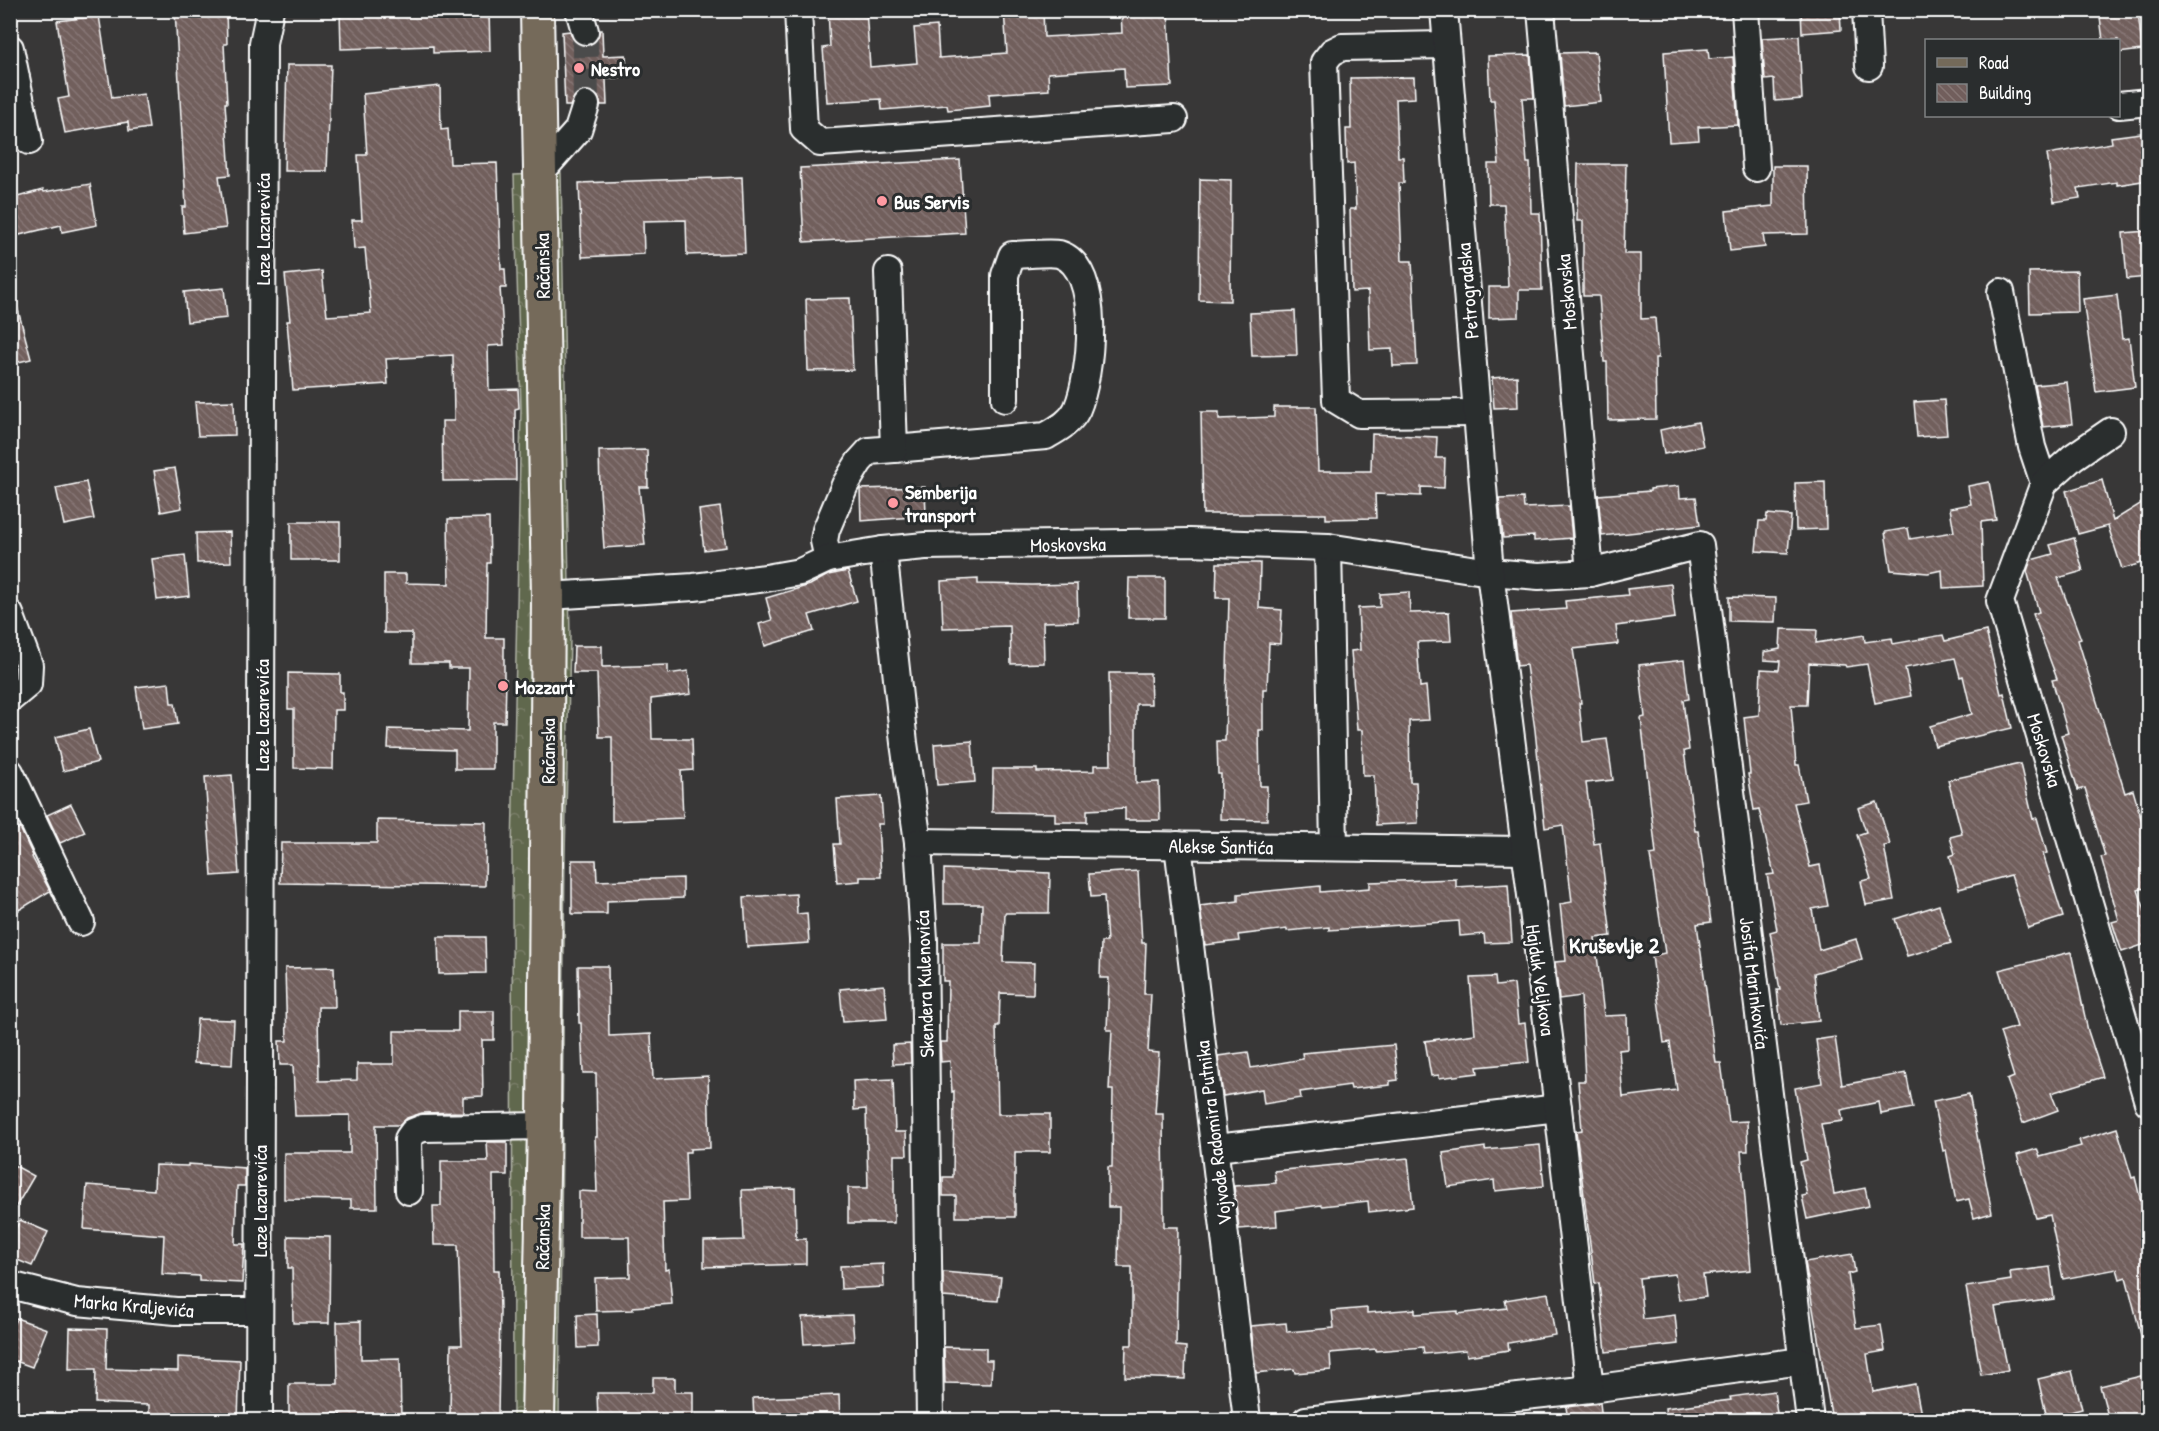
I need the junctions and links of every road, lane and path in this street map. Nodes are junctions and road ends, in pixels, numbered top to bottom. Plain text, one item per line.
1 (270, 10) edge
2 (537, 10) edge
3 (798, 10) edge
4 (1444, 10) edge
5 (1541, 10) edge
6 (1745, 10) edge
7 (1866, 10) edge
8 (1446, 45) junction
9 (10, 48) edge
10 (1869, 66) dead end
11 (2148, 102) edge
12 (586, 105) tunnel mouth
13 (2120, 105) edge
14 (1174, 119) dead end
15 (29, 141) dead end
16 (1756, 168) dead end
17 (540, 172) junction
18 (888, 272) dead end
19 (2001, 292) dead end
20 (1005, 399) dead end
21 (1477, 413) junction
22 (2111, 431) dead end
23 (894, 449) junction
24 (2044, 483) junction
25 (1700, 545) joint
26 (1328, 547) junction
27 (883, 550) junction
28 (828, 559) junction
29 (1490, 572) junction
30 (1590, 573) junction
31 (548, 596) junction
32 (10, 614) edge
33 (10, 699) edge
34 (10, 772) edge
35 (918, 842) junction
36 (1178, 845) junction
37 (1334, 848) junction
38 (1524, 850) junction
39 (81, 922) dead end
40 (2148, 1102) edge
41 (1558, 1108) junction
42 (544, 1126) junction
43 (1216, 1148) junction
44 (409, 1191) dead end
45 (10, 1286) edge
46 (259, 1311) junction
47 (1802, 1361) junction
48 (1590, 1389) junction
49 (259, 1420) edge
50 (538, 1420) edge
51 (930, 1420) edge
52 (1247, 1420) edge
53 (1306, 1420) edge
54 (1810, 1420) edge

1 - 46 street, Laze Lazarevića
2 - 17 main road, Račanska
3 - 14 street
4 - 8 street, Petrogradska
5 - 30 street, Moskovska
6 - 16 street
7 - 10 street
8 - 21 street, Petrogradska
8 - 21 street
9 - 15 street
11 - 13 street
12 - 17 street
17 - 31 main road, Račanska
18 - 23 street
19 - 24 street
20 - 23 street
21 - 29 street, Petrogradska
22 - 24 street, Moskovska
23 - 28 street
24 - 40 street, Moskovska
25 - 30 street, Moskovska
25 - 47 street, Josifa Marinkovića
26 - 27 street, Moskovska
26 - 29 street, Moskovska
26 - 37 street
27 - 28 street, Moskovska
27 - 35 street, Skendera Kulenovića
28 - 31 street, Moskovska
29 - 30 street, Moskovska
29 - 38 street, Hajduk Veljkova
31 - 42 main road, Račanska
32 - 33 street
34 - 39 street
35 - 36 street, Alekse Šantića
35 - 51 street, Skendera Kulenovića
36 - 37 street, Alekse Šantića
36 - 43 street, Vojvode Radomira Putnika
37 - 38 street, Alekse Šantića
38 - 41 street, Hajduk Veljkova
41 - 43 street
41 - 48 street, Hajduk Veljkova
42 - 44 street
42 - 50 main road, Račanska
43 - 52 street, Vojvode Radomira Putnika
45 - 46 street, Marka Kraljevića
46 - 49 street, Laze Lazarevića
47 - 48 street
47 - 54 street, Josifa Marinkovića
48 - 53 street

